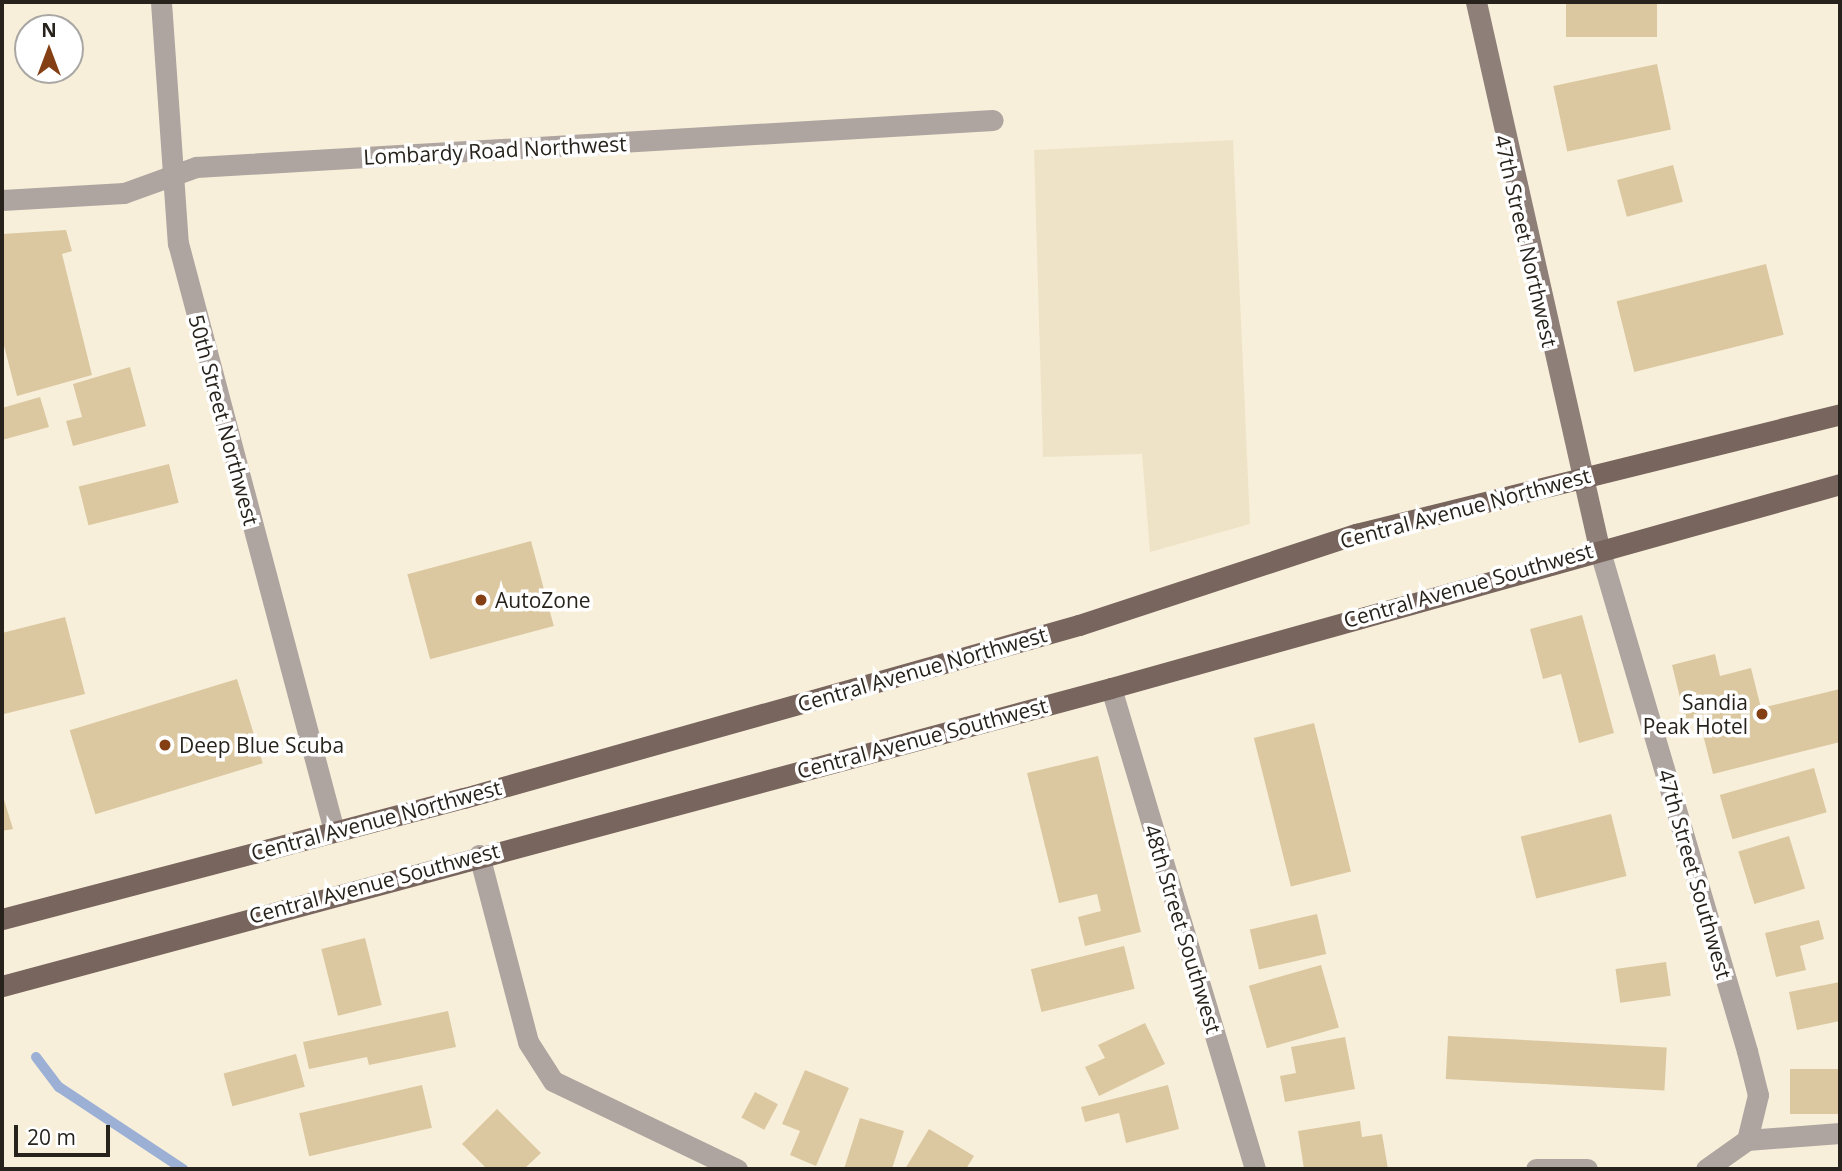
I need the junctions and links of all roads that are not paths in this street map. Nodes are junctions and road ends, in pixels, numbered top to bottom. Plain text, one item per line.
1 (161, 2) edge
2 (1476, 2) edge
3 (993, 121) dead end
4 (169, 174) junction
5 (2, 200) edge
6 (1840, 414) edge
7 (1579, 479) junction
8 (1840, 484) edge
9 (1599, 548) junction
10 (1111, 688) junction
11 (334, 831) junction
12 (479, 855) junction
13 (6, 917) edge
14 (2, 986) edge
15 (1840, 1133) edge
16 (1747, 1140) junction
17 (737, 1169) edge
18 (1255, 1169) edge
19 (1536, 1169) edge
20 (1587, 1169) edge
21 (1706, 1169) edge

1 - 4 street, 50th Street Northwest
2 - 7 street, 47th Street Northwest
3 - 4 street, Lombardy Road Northwest
4 - 5 street, Lombardy Road Northwest
4 - 11 street, 50th Street Northwest
6 - 7 main road, Central Avenue Northwest
7 - 9 street, 47th Street Southwest
7 - 11 main road, Central Avenue Northwest
8 - 9 main road, Central Avenue Southwest
9 - 10 main road, Central Avenue Southwest
9 - 16 street, 47th Street Southwest
10 - 12 main road, Central Avenue Southwest
10 - 18 street, 48th Street Southwest
11 - 13 main road, Central Avenue Northwest
12 - 14 main road, Central Avenue Southwest
12 - 17 street
15 - 16 street
16 - 21 street
19 - 20 street

